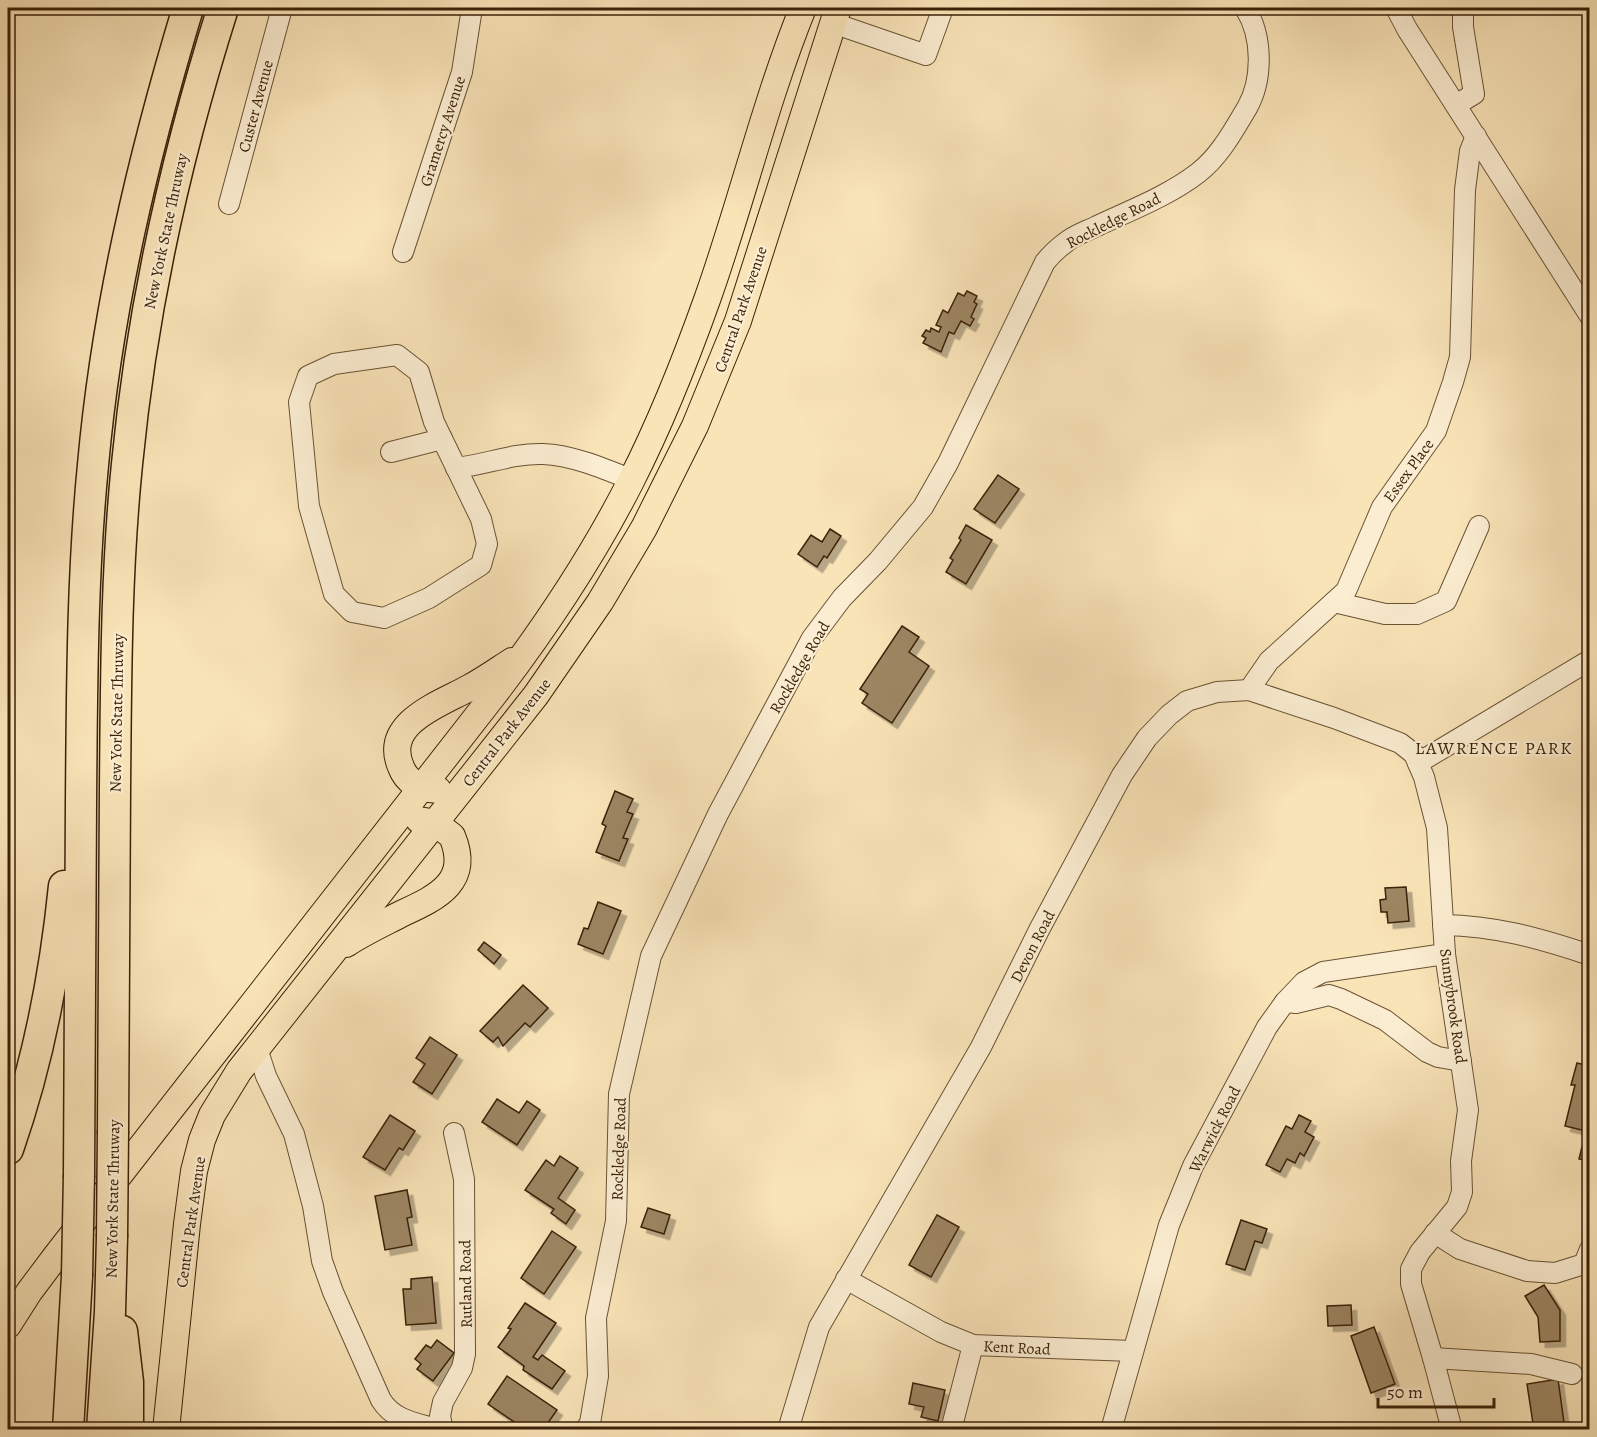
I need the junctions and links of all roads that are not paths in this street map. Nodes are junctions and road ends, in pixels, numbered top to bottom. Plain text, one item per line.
1 (188, 8) edge
2 (223, 8) edge
3 (282, 8) edge
4 (472, 8) edge
5 (803, 8) edge
6 (943, 8) edge
7 (1245, 8) edge
8 (1396, 8) edge
9 (1463, 8) edge
10 (835, 15) edge
11 (1456, 105) junction
12 (1476, 136) junction
13 (229, 204) dead end
14 (403, 252) dead end
15 (1590, 316) edge
16 (442, 439) junction
17 (391, 452) dead end
18 (456, 468) junction
19 (632, 480) junction
20 (1479, 526) dead end
21 (1334, 602) junction
22 (527, 651) junction
23 (1590, 660) edge
24 (82, 689) junction
25 (1249, 690) junction
26 (1418, 763) junction
27 (421, 787) junction
28 (463, 788) junction
29 (435, 823) junction
30 (389, 827) junction
31 (1443, 925) junction
32 (1445, 954) junction
33 (1590, 955) edge
34 (327, 960) junction
35 (1285, 1002) junction
36 (257, 1048) junction
37 (1461, 1061) junction
38 (454, 1133) dead end
39 (8, 1149) edge
40 (1435, 1233) junction
41 (112, 1245) junction
42 (1590, 1249) edge
43 (846, 1279) junction
44 (8, 1325) edge
45 (973, 1345) junction
46 (1132, 1351) junction
47 (1433, 1358) junction
48 (173, 1365) junction
49 (1572, 1374) dead end
50 (68, 1430) edge
51 (102, 1430) edge
52 (128, 1430) edge
53 (166, 1430) edge
54 (177, 1430) edge
55 (442, 1430) edge
56 (585, 1430) edge
57 (788, 1430) edge
58 (951, 1430) edge
59 (1111, 1430) edge
60 (1452, 1430) edge

1 - 24 highway, New York State Thruway
2 - 41 highway, New York State Thruway, bridge
3 - 13 street, Custer Avenue
4 - 14 street, Gramercy Avenue
5 - 19 main road, Central Park Avenue
6 - 10 street
7 - 56 street, Rockledge Road
8 - 11 street
9 - 11 street
10 - 28 main road, Central Park Avenue
11 - 12 street
12 - 15 street
12 - 21 street, Essex Place
16 - 17 street
16 - 18 street
16 - 18 street
18 - 19 street
19 - 22 main road, Central Park Avenue
20 - 21 street
21 - 25 street, Essex Place
22 - 27 main road, Central Park Avenue
22 - 27 main road
23 - 26 street
24 - 39 highway
24 - 50 highway, New York State Thruway, bridge
25 - 26 street, Devon Road
25 - 43 street, Devon Road
26 - 31 street, Sunnybrook Road
27 - 28 main road
27 - 30 main road, Central Park Avenue
28 - 29 main road, Central Park Avenue
29 - 30 main road
29 - 34 main road, Central Park Avenue
29 - 34 main road
30 - 44 main road, Central Park Avenue
31 - 32 street, Sunnybrook Road
31 - 33 street
32 - 35 street, Warwick Road
32 - 37 street, Sunnybrook Road
34 - 36 main road, Central Park Avenue
35 - 37 street
35 - 46 street, Warwick Road
36 - 48 main road, Central Park Avenue
36 - 55 street
37 - 40 street, Sunnybrook Road
38 - 55 street, Rutland Road
40 - 42 street
40 - 47 street, Sunnybrook Road
41 - 51 highway, New York State Thruway
41 - 52 highway
43 - 45 street, Kent Road
43 - 57 street, Devon Road
45 - 46 street, Kent Road
45 - 58 street
46 - 59 street, Warwick Road
47 - 49 street
47 - 60 street, Sunnybrook Road
48 - 53 main road, Central Park Avenue
48 - 54 main road

